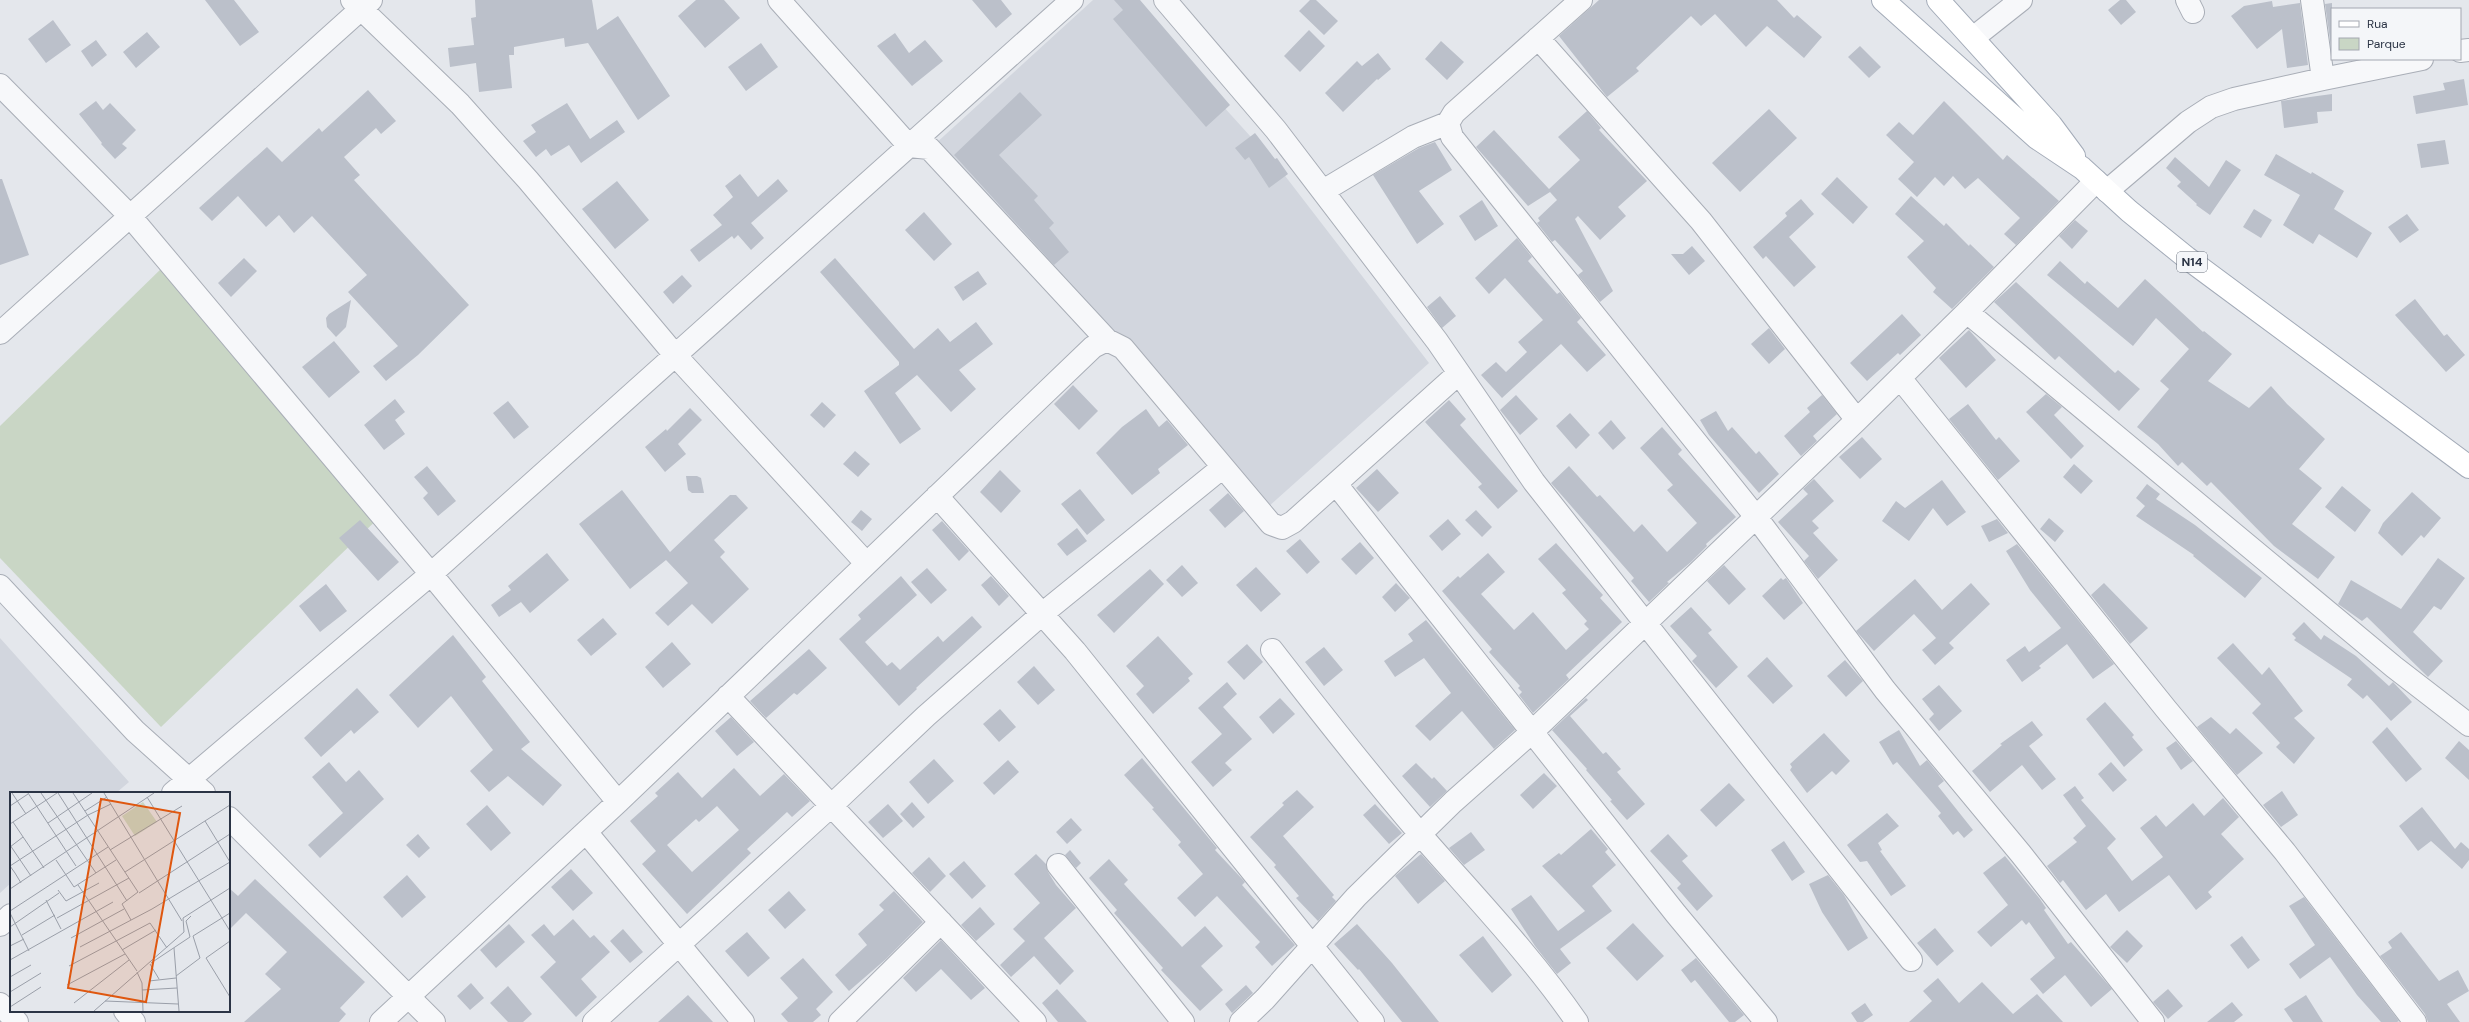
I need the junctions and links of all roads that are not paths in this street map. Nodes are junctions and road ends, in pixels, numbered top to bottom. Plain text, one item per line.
1 (779, 0) edge
2 (1072, 0) edge
3 (1165, 0) edge
4 (1581, 0) edge
5 (1883, 0) edge
6 (1938, 0) edge
7 (2021, 0) edge
8 (2312, 0) edge
9 (362, 3) edge
10 (1538, 38) junction
11 (1972, 38) junction
12 (2417, 60) edge
13 (2322, 79) junction
14 (0, 85) edge
15 (1448, 122) junction
16 (909, 146) junction
17 (2095, 180) junction
18 (1323, 191) junction
19 (130, 216) junction
20 (1967, 312) junction
21 (0, 333) edge
22 (1107, 340) junction
23 (675, 355) junction
24 (1459, 373) junction
25 (1900, 378) junction
26 (1857, 420) junction
27 (1223, 466) junction
28 (2469, 467) edge
29 (1336, 484) junction
30 (937, 496) junction
31 (1756, 517) junction
32 (866, 563) junction
33 (431, 574) junction
34 (0, 586) edge
35 (1042, 614) junction
36 (1644, 622) junction
37 (1272, 650) dead end
38 (728, 696) junction
39 (2469, 725) edge
40 (1532, 732) junction
41 (197, 786) edge
42 (176, 792) edge
43 (618, 802) junction
44 (832, 806) junction
45 (230, 819) edge
46 (586, 832) junction
47 (1420, 834) junction
48 (1058, 865) dead end
49 (10, 917) edge
50 (941, 922) junction
51 (0, 925) edge
52 (679, 944) junction
53 (1313, 948) junction
54 (1911, 960) dead end
55 (410, 997) junction
56 (0, 1004) edge
57 (126, 1012) edge
58 (17, 1022) edge
59 (134, 1022) edge
60 (381, 1022) edge
61 (434, 1022) edge
62 (594, 1022) edge
63 (743, 1022) edge
64 (840, 1022) edge
65 (1035, 1022) edge
66 (1183, 1022) edge
67 (1241, 1022) edge
68 (1373, 1022) edge
69 (1577, 1022) edge
70 (1766, 1022) edge
71 (2152, 1022) edge
72 (2415, 1022) edge

1 - 16 street
2 - 16 street
3 - 18 street
4 - 10 street
5 - 17 main road, N14
6 - 11 main road, N14
7 - 11 street
8 - 13 street
9 - 19 street
9 - 23 street
10 - 15 street
10 - 26 street
11 - 17 main road, N14
12 - 13 street
13 - 17 street
14 - 19 street
15 - 18 street
15 - 31 street
16 - 22 street
16 - 23 street
17 - 20 street
17 - 28 main road, N14
18 - 24 street
19 - 21 street
19 - 33 street
20 - 25 street
20 - 39 street
22 - 27 street
22 - 30 street
23 - 32 street
23 - 33 street
24 - 29 street
24 - 36 street
25 - 26 street
25 - 72 street
26 - 31 street
27 - 29 street
27 - 35 street
29 - 40 street
30 - 32 street
30 - 35 street
31 - 36 street
31 - 71 street
32 - 38 street
33 - 41 street
33 - 43 street
34 - 41 street
35 - 44 street
35 - 53 street
36 - 40 street
36 - 54 street
37 - 47 street
38 - 43 street
38 - 44 street
40 - 47 street
40 - 70 street
41 - 42 street
43 - 46 street
44 - 50 street
44 - 52 street
45 - 55 street
46 - 52 street
46 - 55 street
47 - 53 street
47 - 69 street
48 - 66 street
49 - 51 street
50 - 64 street
50 - 65 street
52 - 62 street
52 - 63 street
53 - 67 street
53 - 68 street
55 - 60 street
55 - 61 street
56 - 58 street
57 - 59 street

